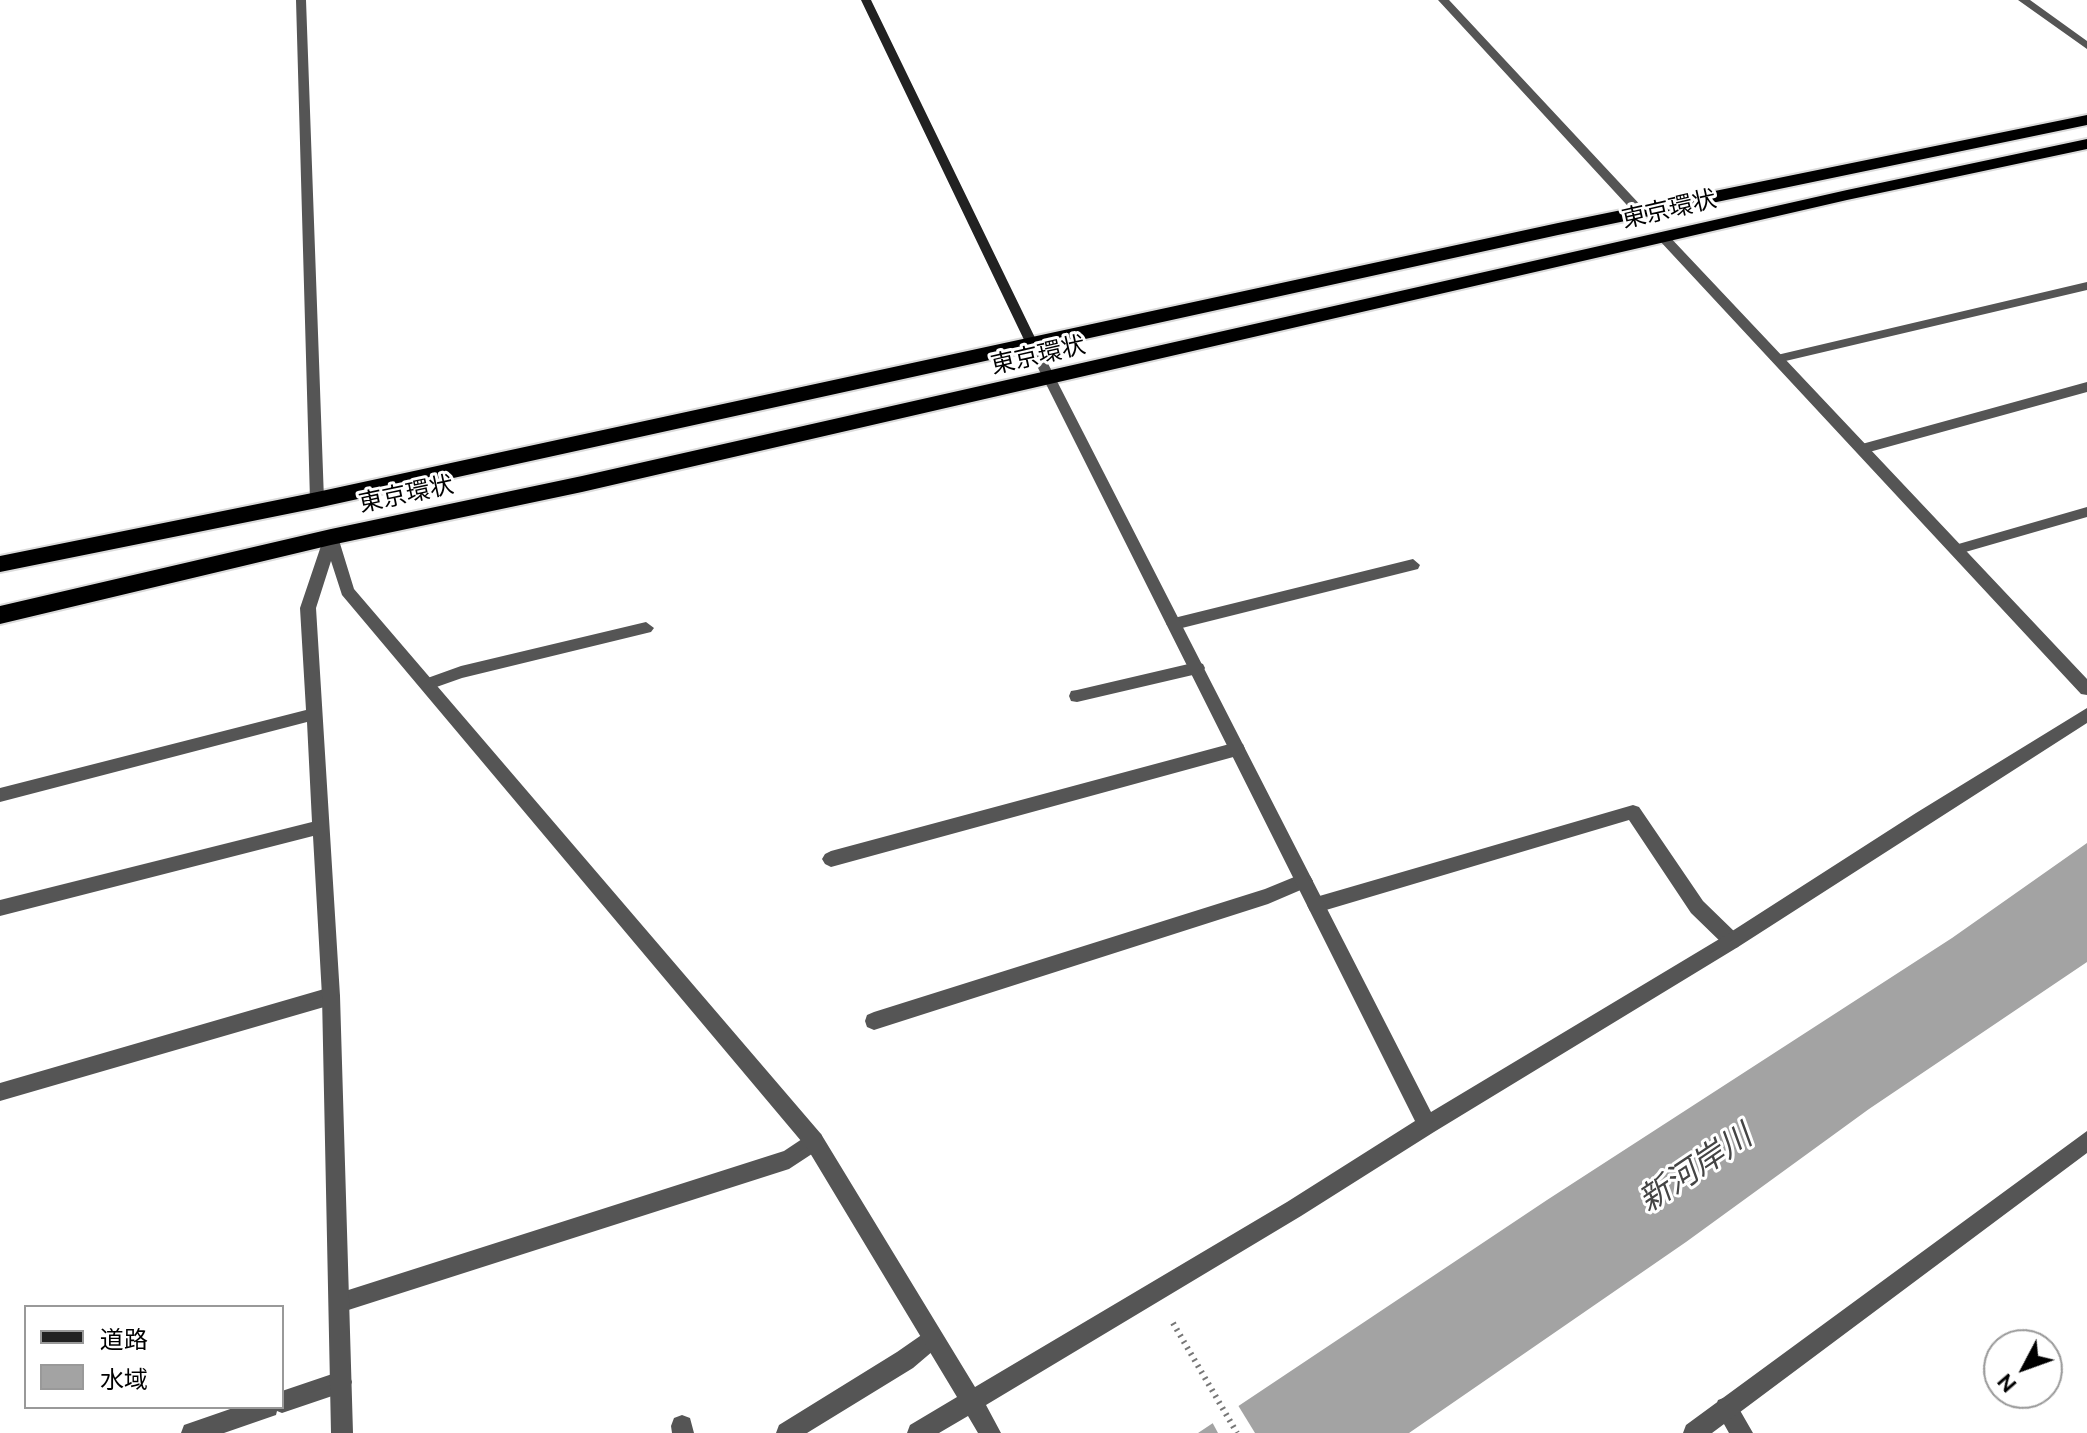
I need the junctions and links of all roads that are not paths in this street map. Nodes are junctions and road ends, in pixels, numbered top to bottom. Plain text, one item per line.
1 (301, 0) edge
2 (866, 0) edge
3 (1443, 0) edge
4 (2023, 0) edge
5 (2087, 46) edge
6 (2087, 120) edge
7 (2087, 144) edge
8 (1641, 213) junction
9 (1663, 237) junction
10 (2087, 286) edge
11 (1033, 346) junction
12 (1777, 359) junction
13 (1051, 379) junction
14 (2087, 387) edge
15 (1862, 449) junction
16 (317, 500) junction
17 (2087, 512) edge
18 (331, 537) junction
19 (1955, 550) junction
20 (0, 564) edge
21 (1413, 565) dead end
22 (0, 615) edge
23 (1174, 624) junction
24 (646, 628) dead end
25 (1197, 668) junction
26 (428, 684) junction
27 (2087, 689) edge
28 (1077, 696) dead end
29 (314, 714) junction
30 (2087, 715) edge
31 (1237, 749) junction
32 (0, 795) edge
33 (321, 827) junction
34 (831, 859) dead end
35 (1304, 881) junction
36 (1316, 905) junction
37 (0, 908) edge
38 (1732, 941) junction
39 (331, 996) junction
40 (874, 1021) dead end
41 (0, 1092) edge
42 (1427, 1125) junction
43 (814, 1141) junction
44 (2087, 1141) edge
45 (339, 1303) junction
46 (933, 1338) junction
47 (341, 1382) junction
48 (971, 1398) junction
49 (284, 1401) edge
50 (1726, 1408) junction
51 (262, 1409) edge
52 (987, 1427) edge
53 (192, 1433) edge
54 (342, 1433) edge
55 (787, 1433) edge
56 (918, 1433) edge
57 (1694, 1433) edge
58 (1742, 1433) edge

1 - 16 street
2 - 11 street
3 - 8 street
4 - 5 street
6 - 8 highway, 東京環状
7 - 9 highway, 東京環状
8 - 11 highway, 東京環状
9 - 12 street
9 - 13 highway, 東京環状
10 - 12 street
11 - 13 street
11 - 16 highway, 東京環状
12 - 15 street
13 - 18 highway, 東京環状
13 - 23 street
14 - 15 street
15 - 19 street
16 - 20 highway, 東京環状
17 - 19 street
18 - 22 highway, 東京環状
18 - 26 street
18 - 29 street
19 - 27 street
21 - 23 street
23 - 25 street
24 - 26 street
25 - 28 street
25 - 31 street
26 - 43 street
29 - 32 street
29 - 33 street
30 - 38 street
31 - 34 street
31 - 35 street
33 - 37 street
33 - 39 street
35 - 36 street
35 - 40 street
36 - 38 street
36 - 42 street
38 - 42 street
39 - 41 street
39 - 45 street
42 - 48 street
43 - 45 street
43 - 46 street
44 - 50 street
45 - 47 street
46 - 48 street
46 - 55 street
47 - 49 street
47 - 54 street
48 - 52 street
48 - 56 street
50 - 57 street
50 - 58 street
51 - 53 street

